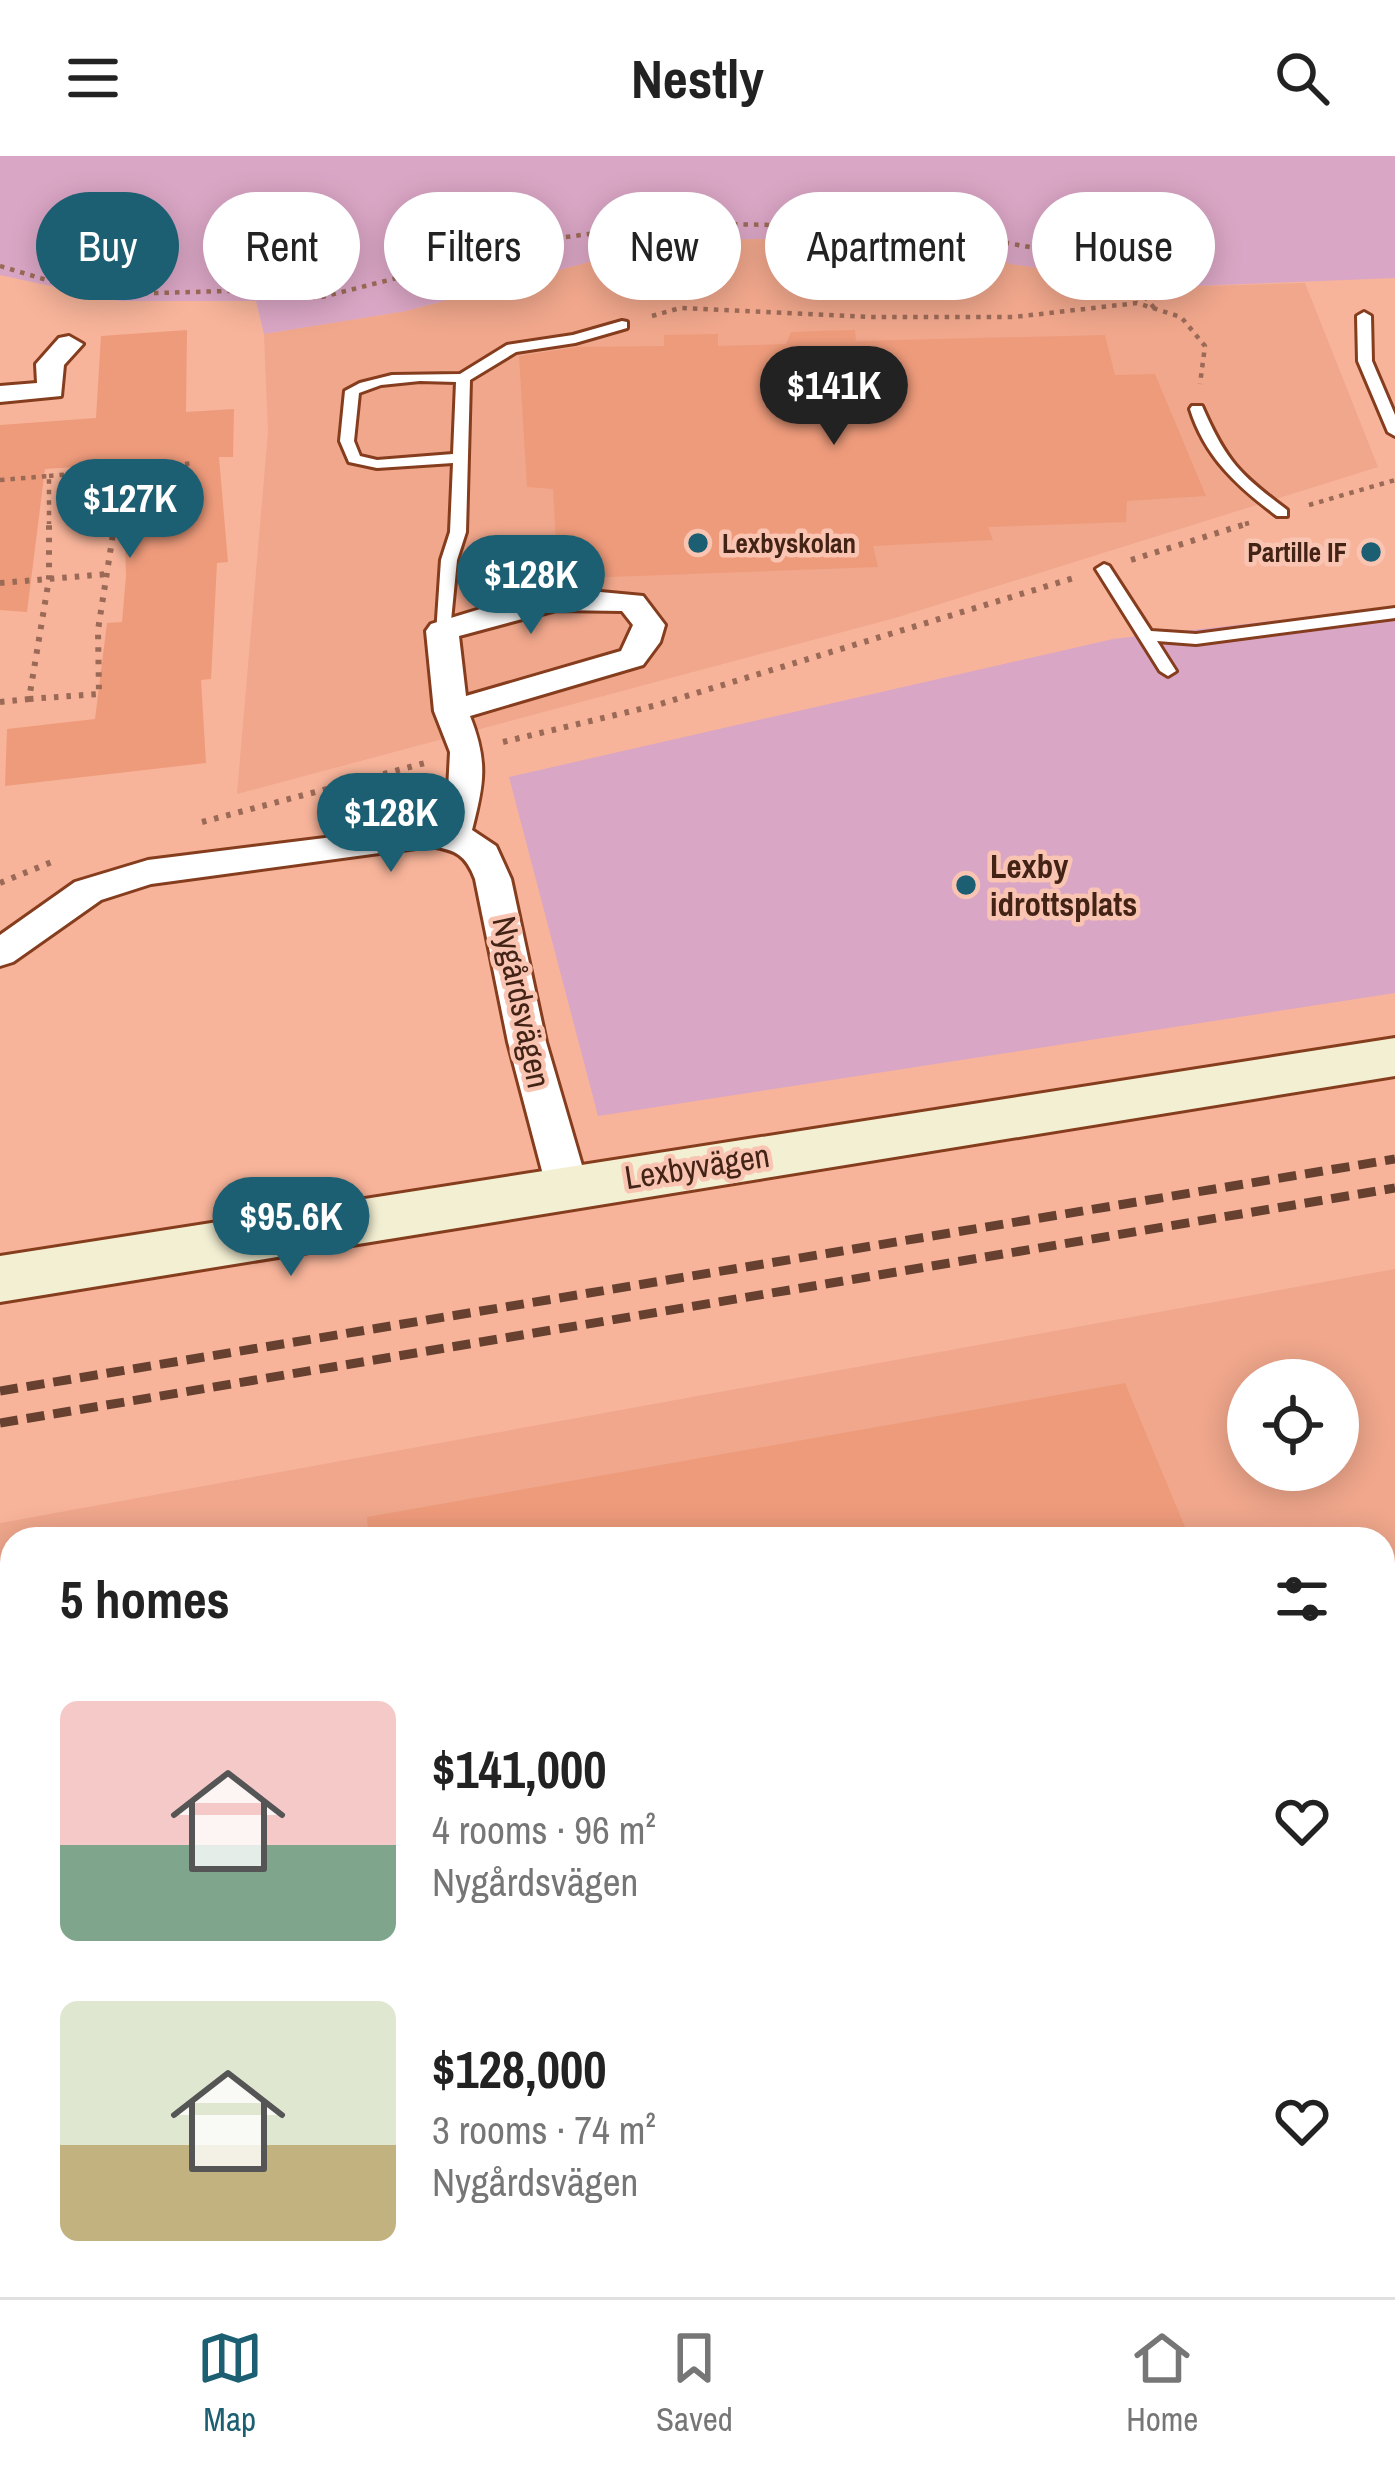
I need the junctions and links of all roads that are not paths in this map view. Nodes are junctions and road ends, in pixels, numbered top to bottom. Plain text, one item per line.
1 (1364, 316) dead end
2 (622, 326) road end
3 (69, 344) dead end
4 (463, 378) junction
5 (0, 394) edge
6 (1197, 409) road end
7 (1395, 432) edge
8 (460, 458) junction
9 (1282, 512) road end
10 (1104, 568) road end
11 (1395, 613) edge
12 (442, 632) junction
13 (1146, 635) junction
14 (1168, 671) dead end
15 (451, 711) junction
16 (452, 838) junction
17 (0, 953) edge
18 (1395, 1057) edge
19 (567, 1186) junction
20 (0, 1279) edge

1 - 7 lane
2 - 4 lane
3 - 5 street
4 - 8 lane
4 - 8 lane
6 - 9 lane
8 - 12 lane
10 - 13 lane
11 - 13 lane
12 - 15 street
12 - 15 street
13 - 14 lane
15 - 16 street
16 - 17 street
16 - 19 street, Nygårdsvägen
18 - 19 street, Lexbyvägen
19 - 20 street, Lexbyvägen

